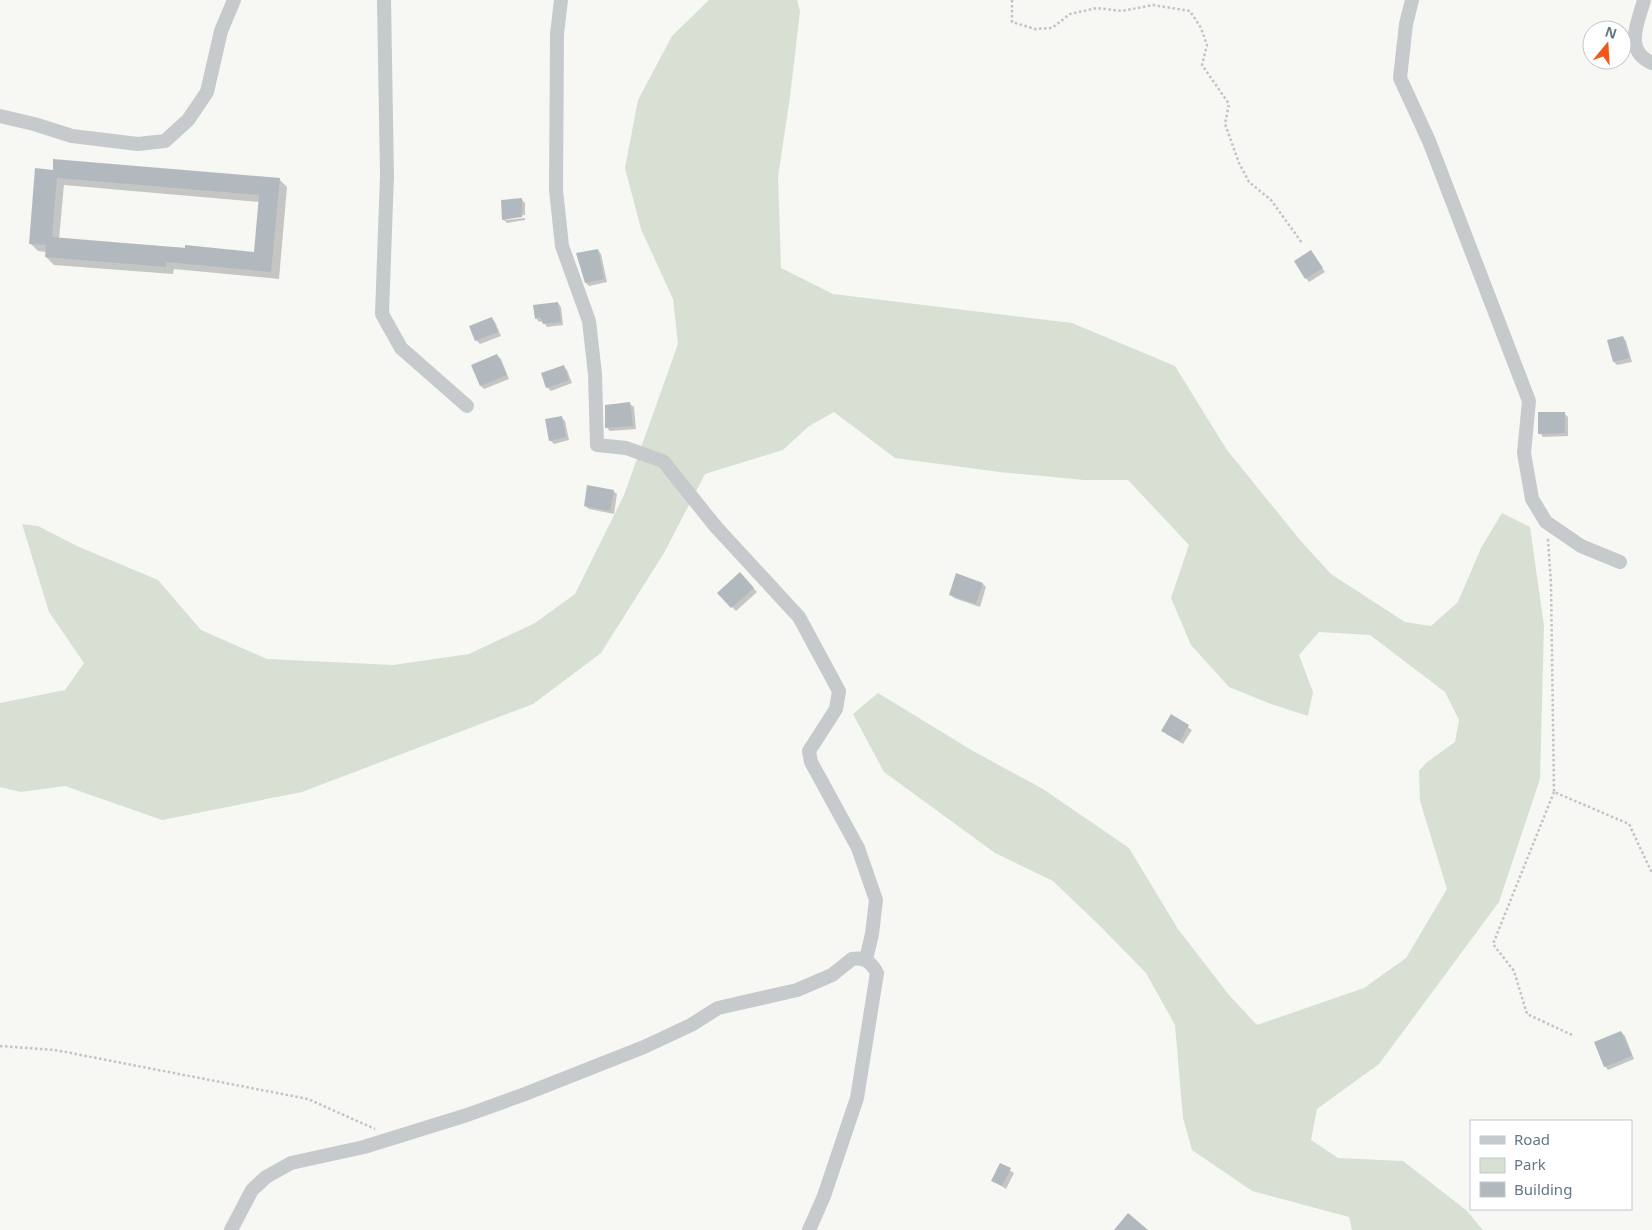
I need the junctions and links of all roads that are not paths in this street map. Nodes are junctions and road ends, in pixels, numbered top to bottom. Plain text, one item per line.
1 (234, 0) edge
2 (384, 0) edge
3 (561, 0) edge
4 (1412, 0) edge
5 (1644, 0) edge
6 (1652, 64) edge
7 (0, 116) edge
8 (467, 406) dead end
9 (1620, 562) dead end
10 (866, 959) junction
11 (231, 1230) edge
12 (809, 1230) edge

1 - 7 street
2 - 8 street
3 - 10 street
4 - 9 street
5 - 6 street
10 - 11 street
10 - 12 street

